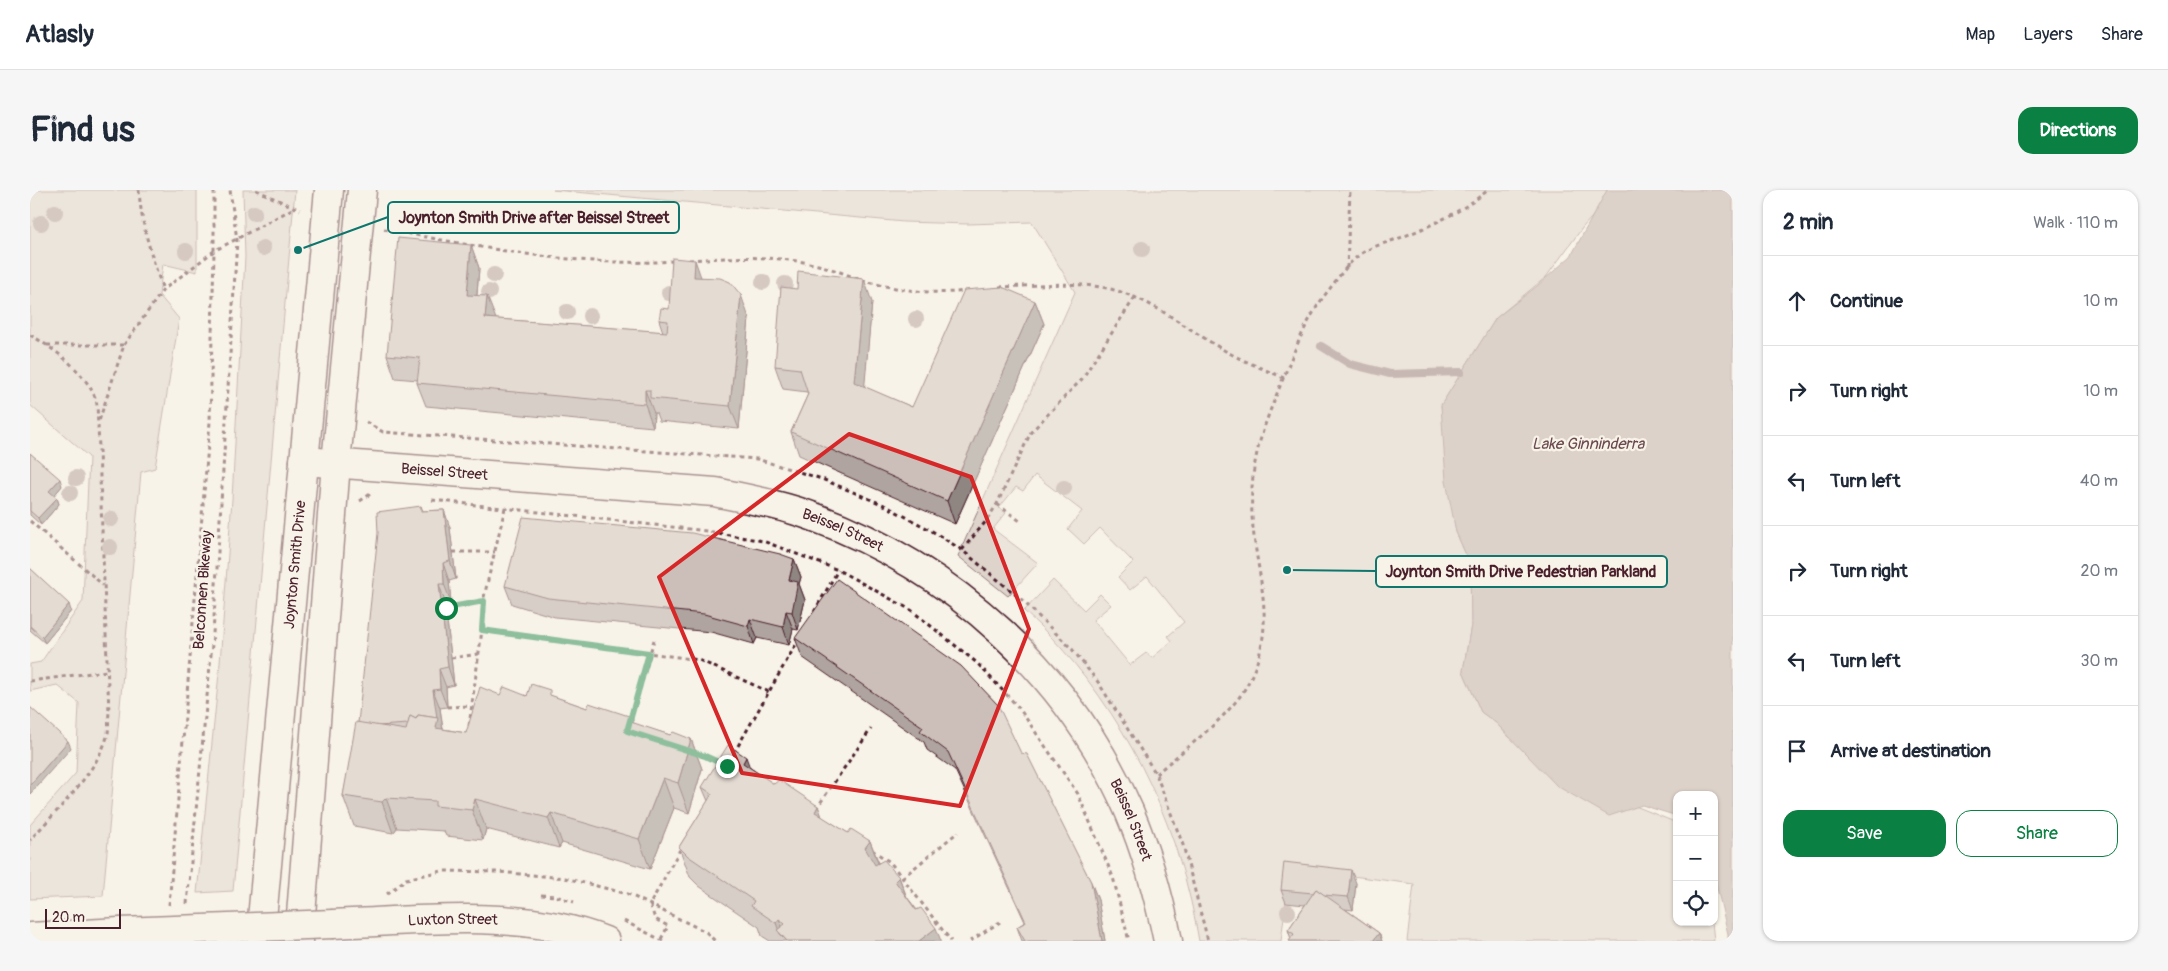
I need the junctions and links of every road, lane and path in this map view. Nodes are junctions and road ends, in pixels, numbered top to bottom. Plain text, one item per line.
1 (138, 190) edge
2 (214, 190) edge
3 (230, 190) edge
4 (256, 190) edge
5 (329, 190) edge
6 (362, 190) edge
7 (1350, 190) edge
8 (1488, 190) edge
9 (380, 228) dead end
10 (237, 240) junction
11 (214, 252) junction
12 (1347, 268) junction
13 (994, 288) edge
14 (163, 290) junction
15 (968, 291) edge
16 (1135, 297) junction
17 (30, 336) edge
18 (47, 345) junction
19 (124, 345) junction
20 (1284, 378) junction
21 (98, 424) junction
22 (304, 460) junction
23 (336, 463) junction
24 (430, 499) dead end
25 (997, 504) junction
26 (506, 508) junction
27 (30, 521) edge
28 (1020, 521) dead end
29 (962, 550) dead end
30 (453, 552) dead end
31 (495, 552) junction
32 (838, 570) junction
33 (104, 585) junction
34 (484, 601) junction
35 (446, 608) dead end
36 (810, 618) edge
37 (482, 630) junction
38 (801, 635) edge
39 (654, 640) dead end
40 (649, 653) junction
41 (479, 654) junction
42 (452, 658) dead end
43 (107, 671) junction
44 (30, 681) edge
45 (769, 692) junction
46 (472, 706) junction
47 (447, 707) dead end
48 (629, 722) edge
49 (871, 729) dead end
50 (468, 732) edge
51 (688, 750) edge
52 (732, 758) edge
53 (727, 766) edge
54 (815, 812) edge
55 (958, 832) dead end
56 (30, 840) edge
57 (685, 840) edge
58 (867, 847) edge
59 (902, 878) junction
60 (383, 897) dead end
61 (650, 904) junction
62 (186, 912) dead end
63 (168, 914) dead end
64 (1000, 922) dead end
65 (30, 937) edge
66 (661, 939) dead end
67 (260, 941) edge
68 (299, 941) edge
69 (605, 941) edge
70 (715, 941) edge
71 (951, 941) edge
72 (970, 941) edge
73 (1129, 941) edge
74 (1168, 941) edge
75 (1208, 941) edge

1 - 14 path
2 - 11 path
3 - 10 path, Belconnen Bikeway
4 - 10 path
5 - 22 main road, Joynton Smith Drive
6 - 23 main road
7 - 12 path
8 - 12 path
9 - 15 path
10 - 11 path
10 - 62 path, Belconnen Bikeway
11 - 14 path
11 - 63 path
12 - 20 path
13 - 16 path
14 - 19 path
16 - 20 path
16 - 25 path
17 - 18 path
18 - 19 path
18 - 21 path
19 - 21 path
20 - 75 path
21 - 33 path
22 - 23 main road, Beissel Street
22 - 67 main road, Joynton Smith Drive
23 - 68 main road
23 - 74 main road, Beissel Street
24 - 26 path
25 - 28 path
25 - 29 path
26 - 31 path
26 - 32 path
27 - 33 path
30 - 31 path
31 - 34 path
32 - 36 path
32 - 73 path
33 - 43 path
34 - 35 path
34 - 37 path
37 - 40 path
37 - 41 path
38 - 45 path
39 - 40 path
40 - 45 path
40 - 48 path
41 - 42 path
41 - 46 path
43 - 44 path
43 - 56 path
45 - 52 path
46 - 47 path
46 - 50 path
49 - 54 path
51 - 53 path
55 - 59 path
57 - 61 path
58 - 59 path
59 - 71 path
60 - 61 path
61 - 66 path
61 - 70 path
64 - 72 path
65 - 69 main road, Luxton Street, bridge

